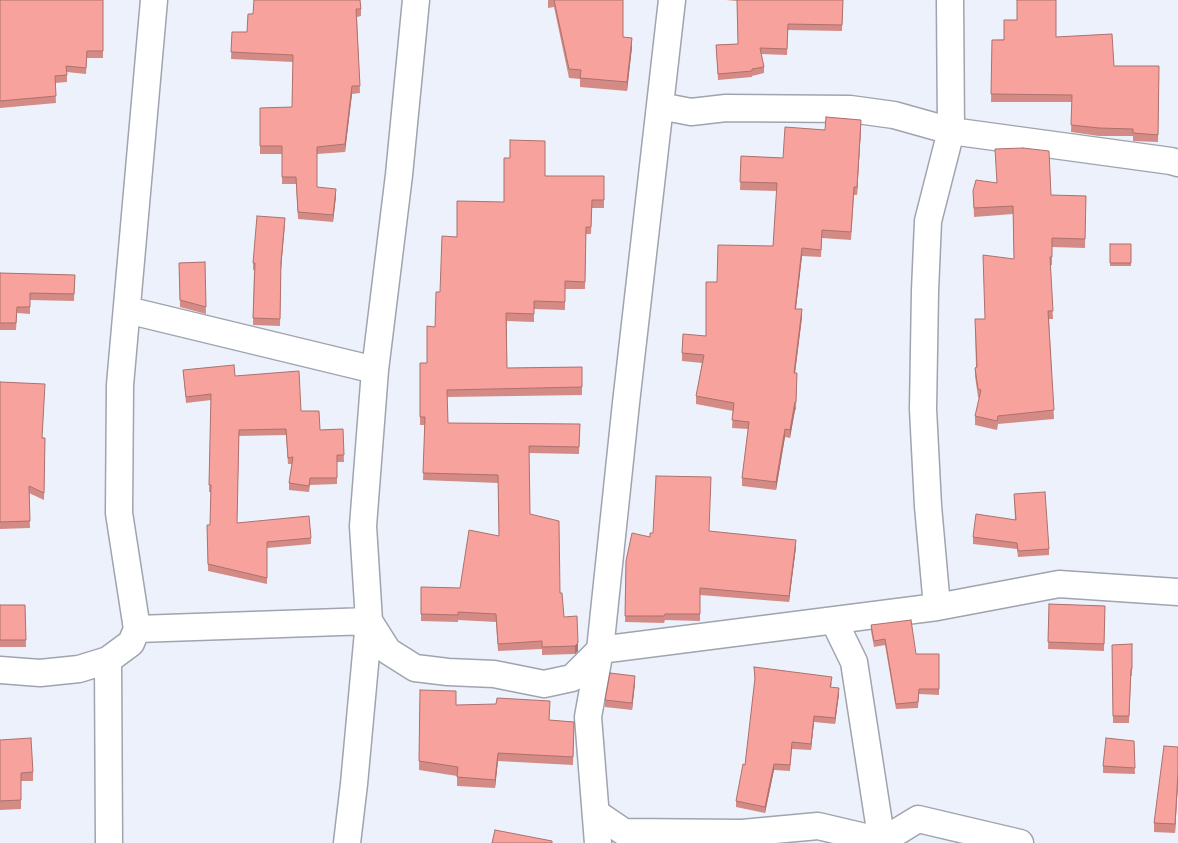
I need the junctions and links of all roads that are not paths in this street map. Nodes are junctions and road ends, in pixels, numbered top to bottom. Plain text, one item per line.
1 (154, 0) edge
2 (416, 0) edge
3 (672, 0) edge
4 (950, 0) edge
5 (660, 106) junction
6 (951, 132) junction
7 (1178, 163) edge
8 (127, 310) junction
9 (375, 370) junction
10 (1178, 592) edge
11 (937, 607) junction
12 (369, 621) junction
13 (834, 621) junction
14 (138, 629) junction
15 (600, 650) junction
16 (108, 660) junction
17 (0, 670) edge
18 (596, 813) junction
19 (882, 842) edge
20 (109, 843) edge
21 (347, 843) edge
22 (598, 843) edge
23 (1020, 843) edge

1 - 8 street
2 - 9 street
3 - 5 street
4 - 6 street
5 - 6 street
5 - 15 street
6 - 7 street
6 - 11 street
8 - 9 street
8 - 14 street
9 - 12 street
10 - 11 street
11 - 13 street
12 - 14 street
12 - 15 street
12 - 21 street
13 - 15 street
13 - 19 street
14 - 16 street
15 - 18 street
16 - 17 street
16 - 20 street
18 - 19 street
18 - 22 street
19 - 23 street

